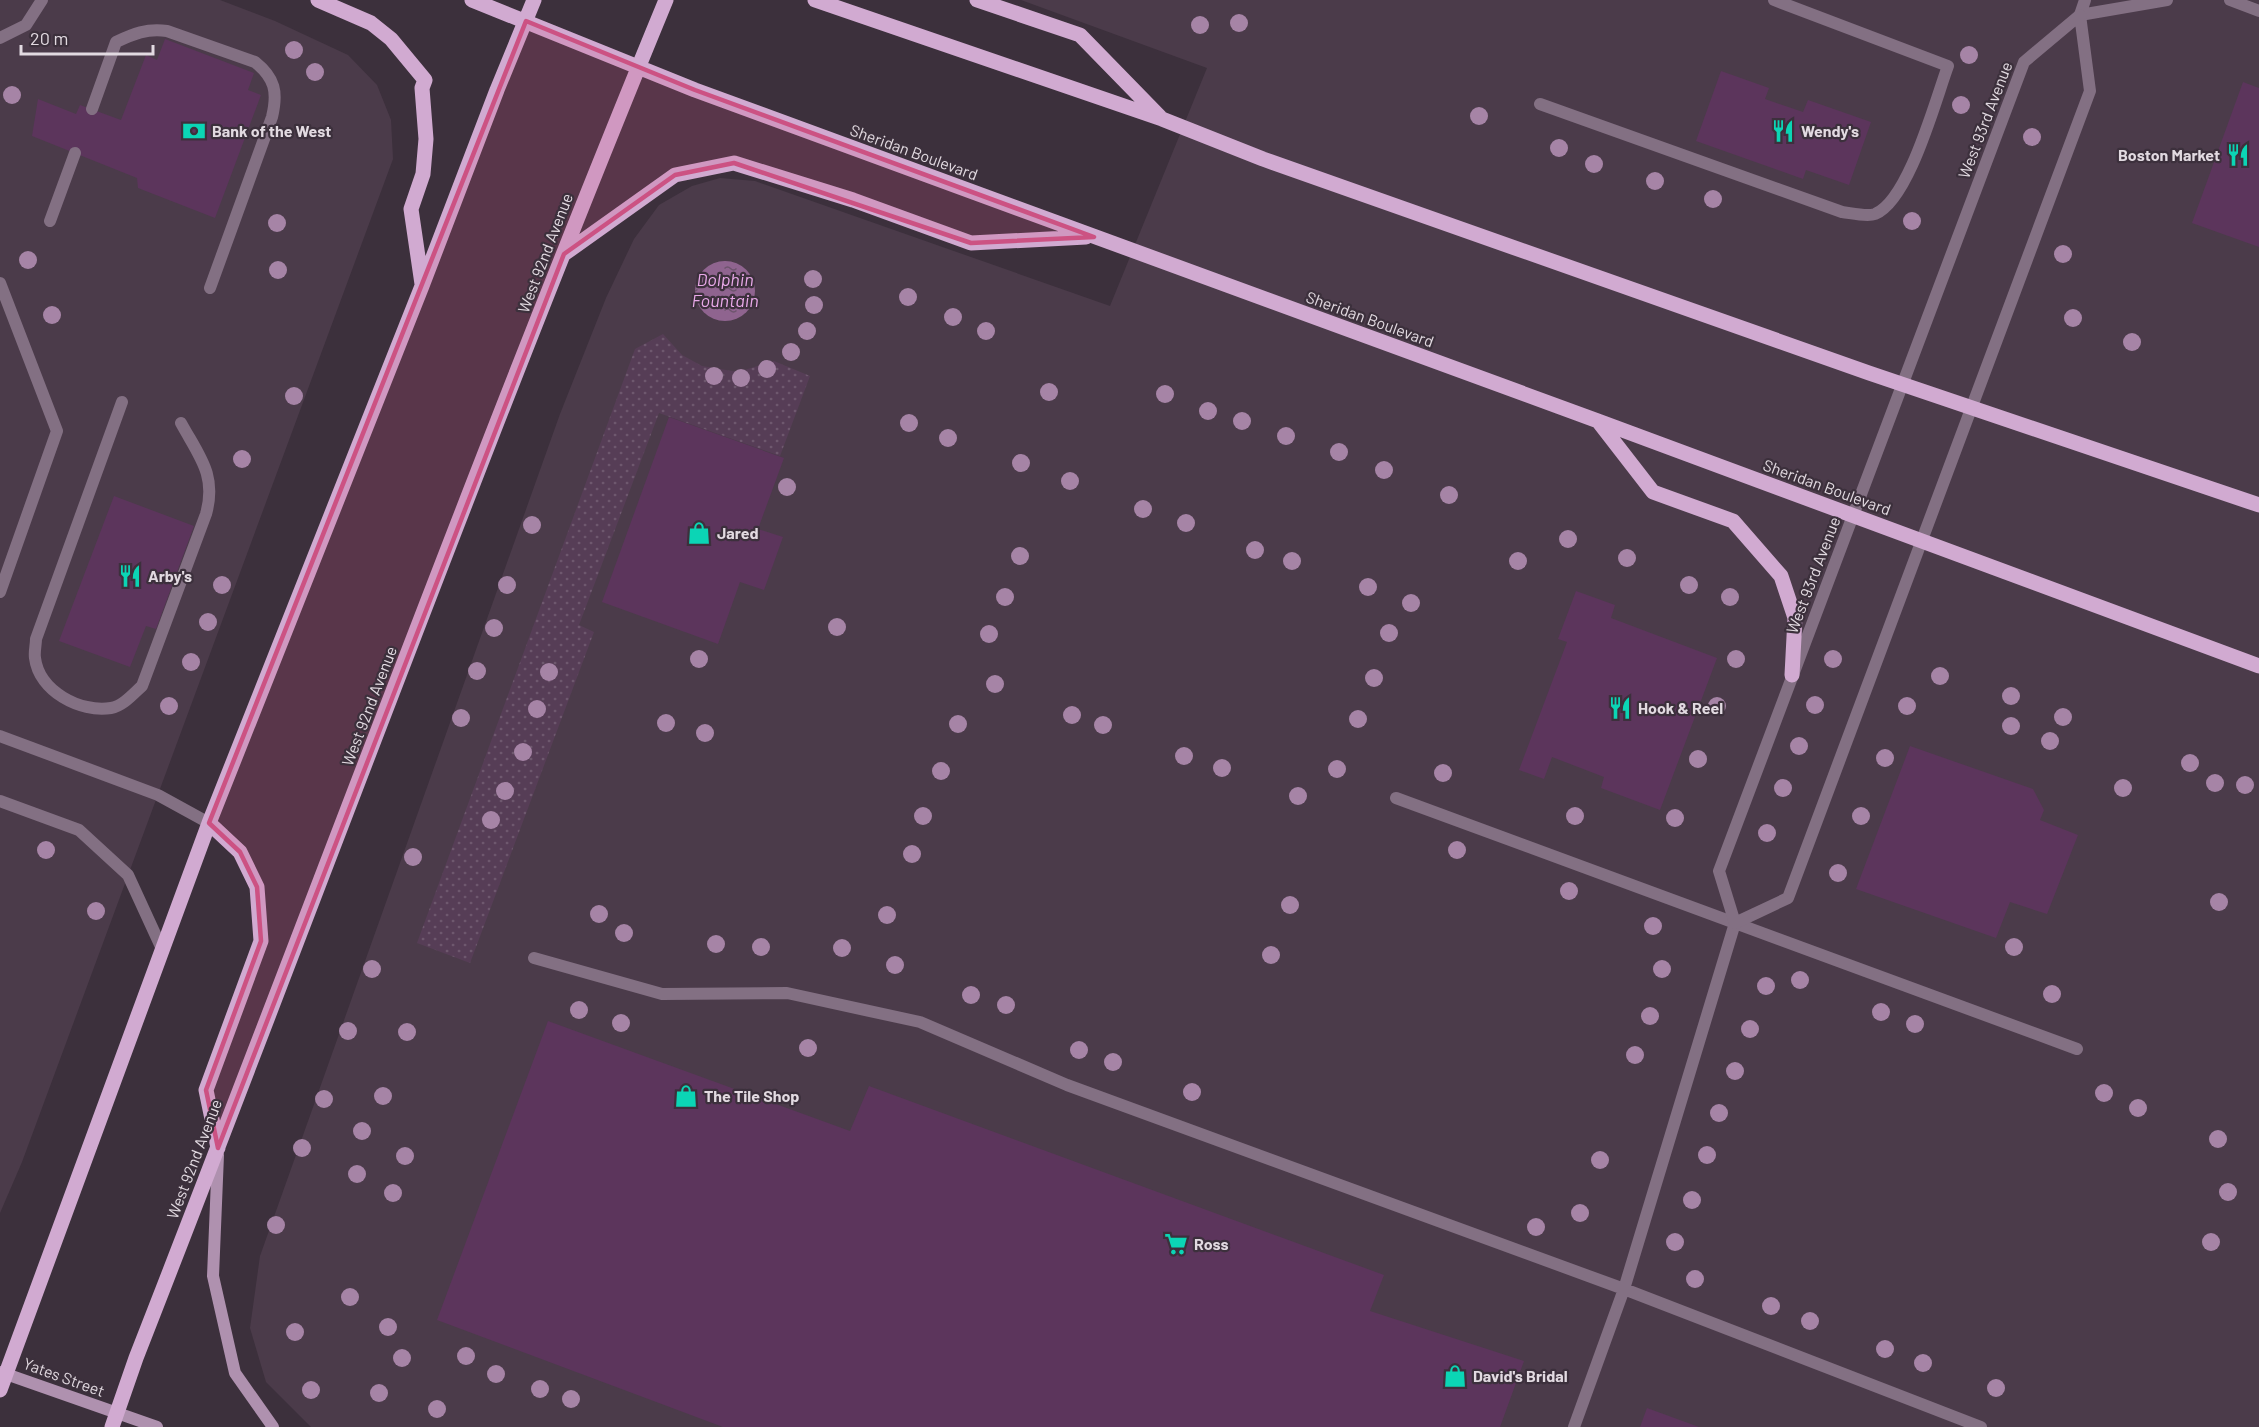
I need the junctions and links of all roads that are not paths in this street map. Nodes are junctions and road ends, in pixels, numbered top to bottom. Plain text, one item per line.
1 (42, 0) edge
2 (318, 0) edge
3 (472, 0) edge
4 (534, 0) edge
5 (666, 0) edge
6 (815, 0) edge
7 (977, 0) edge
8 (1774, 0) edge
9 (2085, 0) edge
10 (2167, 0) edge
11 (2230, 0) edge
12 (2259, 10) edge
13 (2080, 15) junction
14 (526, 21) junction
15 (0, 38) edge
16 (638, 67) junction
17 (1540, 104) dead end
18 (92, 109) dead end
19 (1162, 119) junction
20 (75, 153) dead end
21 (50, 221) dead end
22 (1094, 237) junction
23 (564, 254) junction
24 (0, 283) edge
25 (422, 286) junction
26 (210, 288) dead end
27 (1902, 384) junction
28 (122, 402) dead end
29 (1971, 408) junction
30 (1598, 421) junction
31 (181, 423) dead end
32 (2259, 505) edge
33 (1853, 515) junction
34 (1921, 541) junction
35 (0, 592) edge
36 (2259, 666) edge
37 (1792, 675) junction
38 (0, 736) edge
39 (1396, 798) dead end
40 (0, 801) edge
41 (209, 823) junction
42 (1735, 923) junction
43 (162, 949) junction
44 (534, 958) dead end
45 (2077, 1048) dead end
46 (218, 1148) junction
47 (1624, 1289) junction
48 (3, 1373) edge
49 (0, 1390) edge
50 (114, 1420) edge
51 (157, 1427) edge
52 (273, 1427) edge
53 (1574, 1427) edge
54 (1982, 1427) edge

1 - 15 street
2 - 25 main road
3 - 14 main road, Sheridan Boulevard
4 - 14 main road
5 - 16 main road, West 92nd Avenue
6 - 19 main road
7 - 19 main road
8 - 17 street
9 - 13 street
10 - 13 street
11 - 12 street
13 - 27 street, West 93rd Avenue
13 - 29 street
14 - 16 main road, Sheridan Boulevard
14 - 25 main road
16 - 22 main road, Sheridan Boulevard
16 - 23 main road, West 92nd Avenue
18 - 26 street
19 - 27 main road
20 - 21 street
22 - 23 main road
22 - 30 main road, Sheridan Boulevard
23 - 46 main road, West 92nd Avenue
24 - 35 street
25 - 41 main road
27 - 29 main road
27 - 33 street, West 93rd Avenue
28 - 31 street
29 - 32 main road
29 - 34 street
30 - 33 main road, Sheridan Boulevard
30 - 37 main road
33 - 34 main road, Sheridan Boulevard
33 - 37 street, West 93rd Avenue
34 - 36 main road, Sheridan Boulevard
34 - 42 street
37 - 42 street, West 93rd Avenue
38 - 41 street
39 - 42 street
40 - 43 street
41 - 43 main road
41 - 46 main road
42 - 45 street
42 - 47 street
43 - 48 main road
44 - 47 street
46 - 50 main road, West 92nd Avenue
46 - 52 street
47 - 53 street
47 - 54 street
48 - 49 main road
48 - 50 street, Yates Street
50 - 51 street, Yates Street

